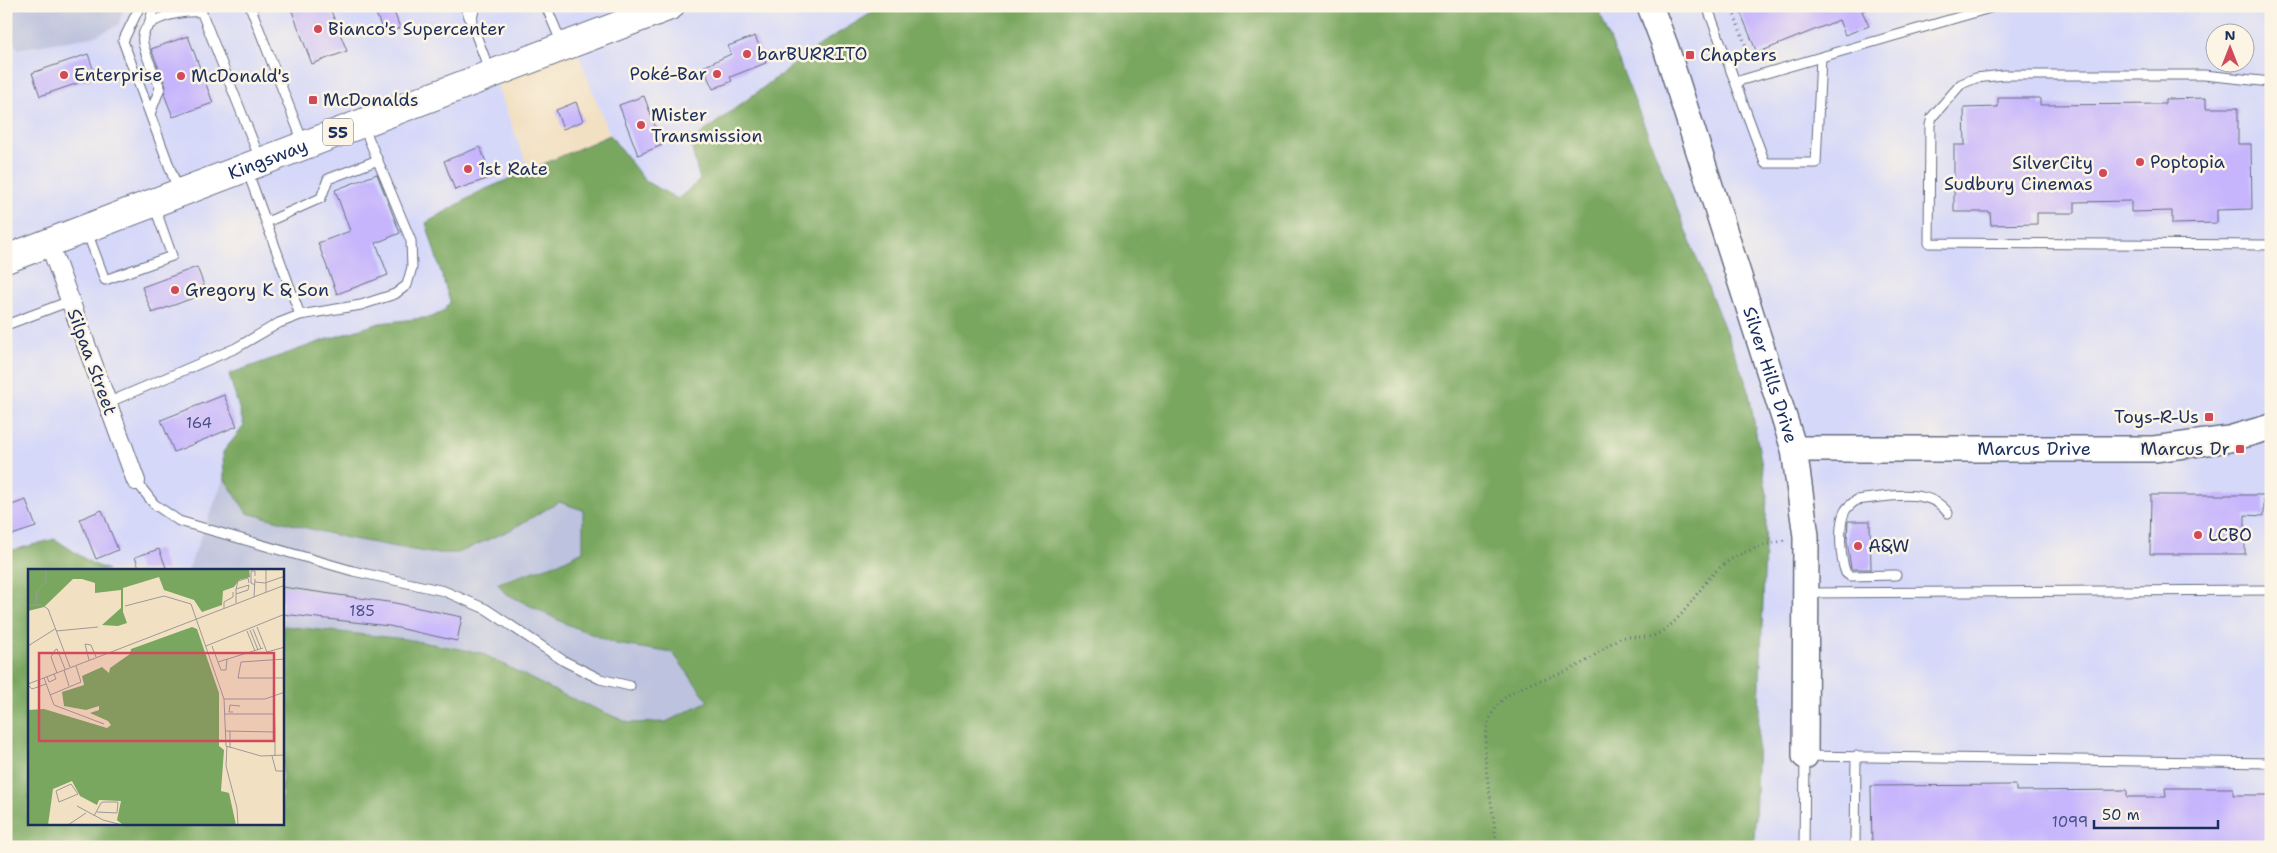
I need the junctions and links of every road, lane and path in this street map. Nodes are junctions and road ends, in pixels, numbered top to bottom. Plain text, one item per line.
1 (140, 6) edge
2 (158, 6) edge
3 (250, 6) edge
4 (465, 6) edge
5 (475, 6) edge
6 (546, 6) edge
7 (670, 6) edge
8 (1650, 6) edge
9 (1707, 6) edge
10 (1731, 6) edge
11 (1997, 6) edge
12 (201, 9) edge
13 (471, 23) junction
14 (148, 27) junction
15 (563, 47) junction
16 (1822, 57) junction
17 (1750, 58) dead end
18 (490, 74) junction
19 (1735, 82) junction
20 (2271, 82) edge
21 (150, 114) junction
22 (362, 123) junction
23 (304, 145) junction
24 (378, 160) junction
25 (254, 164) junction
26 (179, 193) junction
27 (153, 202) junction
28 (267, 222) junction
29 (86, 229) junction
30 (49, 243) junction
31 (2271, 245) edge
32 (6, 259) edge
33 (70, 301) junction
34 (300, 315) junction
35 (6, 324) edge
36 (107, 403) junction
37 (2271, 427) edge
38 (1794, 449) junction
39 (136, 481) joint
40 (1948, 513) dead end
41 (1806, 536) junction
42 (1896, 575) dead end
43 (2271, 590) edge
44 (1807, 593) junction
45 (630, 686) dead end
46 (1805, 756) junction
47 (1856, 756) junction
48 (2271, 763) edge
49 (1496, 847) edge
50 (1804, 847) edge
51 (1855, 847) edge

1 - 21 lane
2 - 14 lane
3 - 23 lane
4 - 13 lane
5 - 13 lane
6 - 15 lane
7 - 15 main road, Kingsway / 55
8 - 38 street, Silver Hills Drive
9 - 19 lane
10 - 17 path
11 - 16 lane
12 - 14 lane
12 - 25 lane
13 - 18 lane
14 - 21 lane
15 - 18 main road, Kingsway / 55
16 - 19 lane
16 - 19 lane
18 - 22 main road, Kingsway / 55
20 - 31 lane
21 - 26 lane
22 - 23 main road, Kingsway / 55
22 - 24 lane
23 - 25 main road, Kingsway / 55
24 - 28 lane
24 - 34 lane
25 - 26 main road, Kingsway / 55
25 - 28 lane
26 - 27 main road, Kingsway / 55
27 - 29 main road, Kingsway / 55
27 - 29 lane
28 - 34 lane
29 - 30 main road, Kingsway / 55
30 - 32 main road, Kingsway / 55
30 - 33 street, Silpaa Street
33 - 35 lane
33 - 36 street, Silpaa Street
34 - 36 lane
36 - 39 street, Silpaa Street
37 - 38 street, Marcus Drive
38 - 41 street, Silver Hills Drive
39 - 45 lane
40 - 42 lane
41 - 44 street, Silver Hills Drive
41 - 49 path
43 - 44 lane
44 - 46 street, Silver Hills Drive
46 - 47 lane
46 - 50 lane
47 - 48 lane
47 - 51 lane

